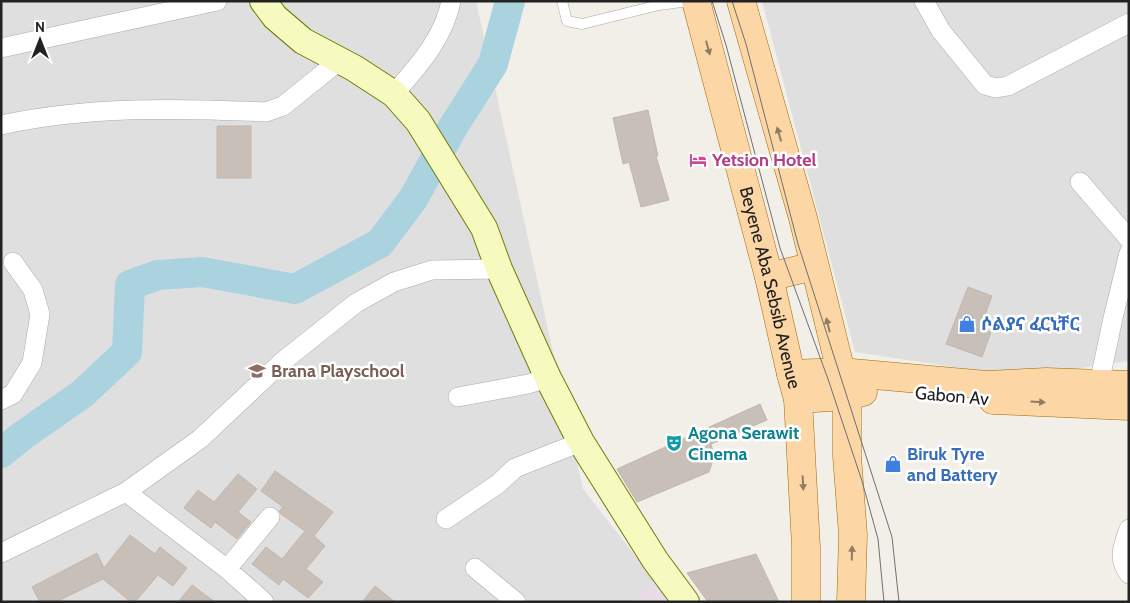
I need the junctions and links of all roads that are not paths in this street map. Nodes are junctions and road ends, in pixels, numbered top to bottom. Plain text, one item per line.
1 (217, 1) edge
2 (264, 1) edge
3 (451, 1) edge
4 (562, 1) edge
5 (689, 1) edge
6 (696, 1) edge
7 (741, 1) edge
8 (924, 1) edge
9 (1129, 23) edge
10 (1, 48) edge
11 (340, 60) junction
12 (394, 94) junction
13 (1, 125) edge
14 (1080, 182) dead end
15 (1129, 238) edge
16 (1129, 254) edge
17 (12, 262) dead end
18 (814, 266) junction
19 (499, 269) junction
20 (769, 277) junction
21 (790, 374) junction
22 (548, 378) junction
23 (844, 384) junction
24 (1129, 384) edge
25 (458, 397) dead end
26 (1112, 398) edge
27 (1, 400) edge
28 (798, 400) junction
29 (581, 442) junction
30 (126, 492) junction
31 (270, 517) dead end
32 (446, 519) dead end
33 (1129, 529) edge
34 (1, 554) edge
35 (475, 568) dead end
36 (227, 569) junction
37 (1129, 574) edge
38 (264, 602) edge
39 (516, 602) edge
40 (686, 602) edge
41 (806, 602) edge
42 (851, 602) edge

1 - 10 street
2 - 11 street
3 - 12 street
4 - 5 lane
6 -> 20 main road, Beyene Aba Sebsib Avenue
18 -> 7 main road
8 - 9 street
11 - 12 street
11 - 13 street
12 - 19 street
14 - 15 street
16 - 26 street
17 - 27 street
18 - 20 main road
23 -> 18 main road
19 - 22 street
19 - 30 street
20 - 21 main road, Beyene Aba Sebsib Avenue
21 - 23 main road
21 - 28 main road, Beyene Aba Sebsib Avenue
22 - 25 street
22 - 29 street
23 -> 26 main road, Gabon Av
23 - 26 main road, Gabon Av
23 - 28 main road, Gabon Av
42 -> 23 main road
24 - 26 main road
28 -> 41 main road, Beyene Aba Sebsib Avenue
29 - 32 street
29 - 40 street
30 - 34 street
30 - 36 street
31 - 36 street
33 - 37 street
35 - 39 street
36 - 38 street

